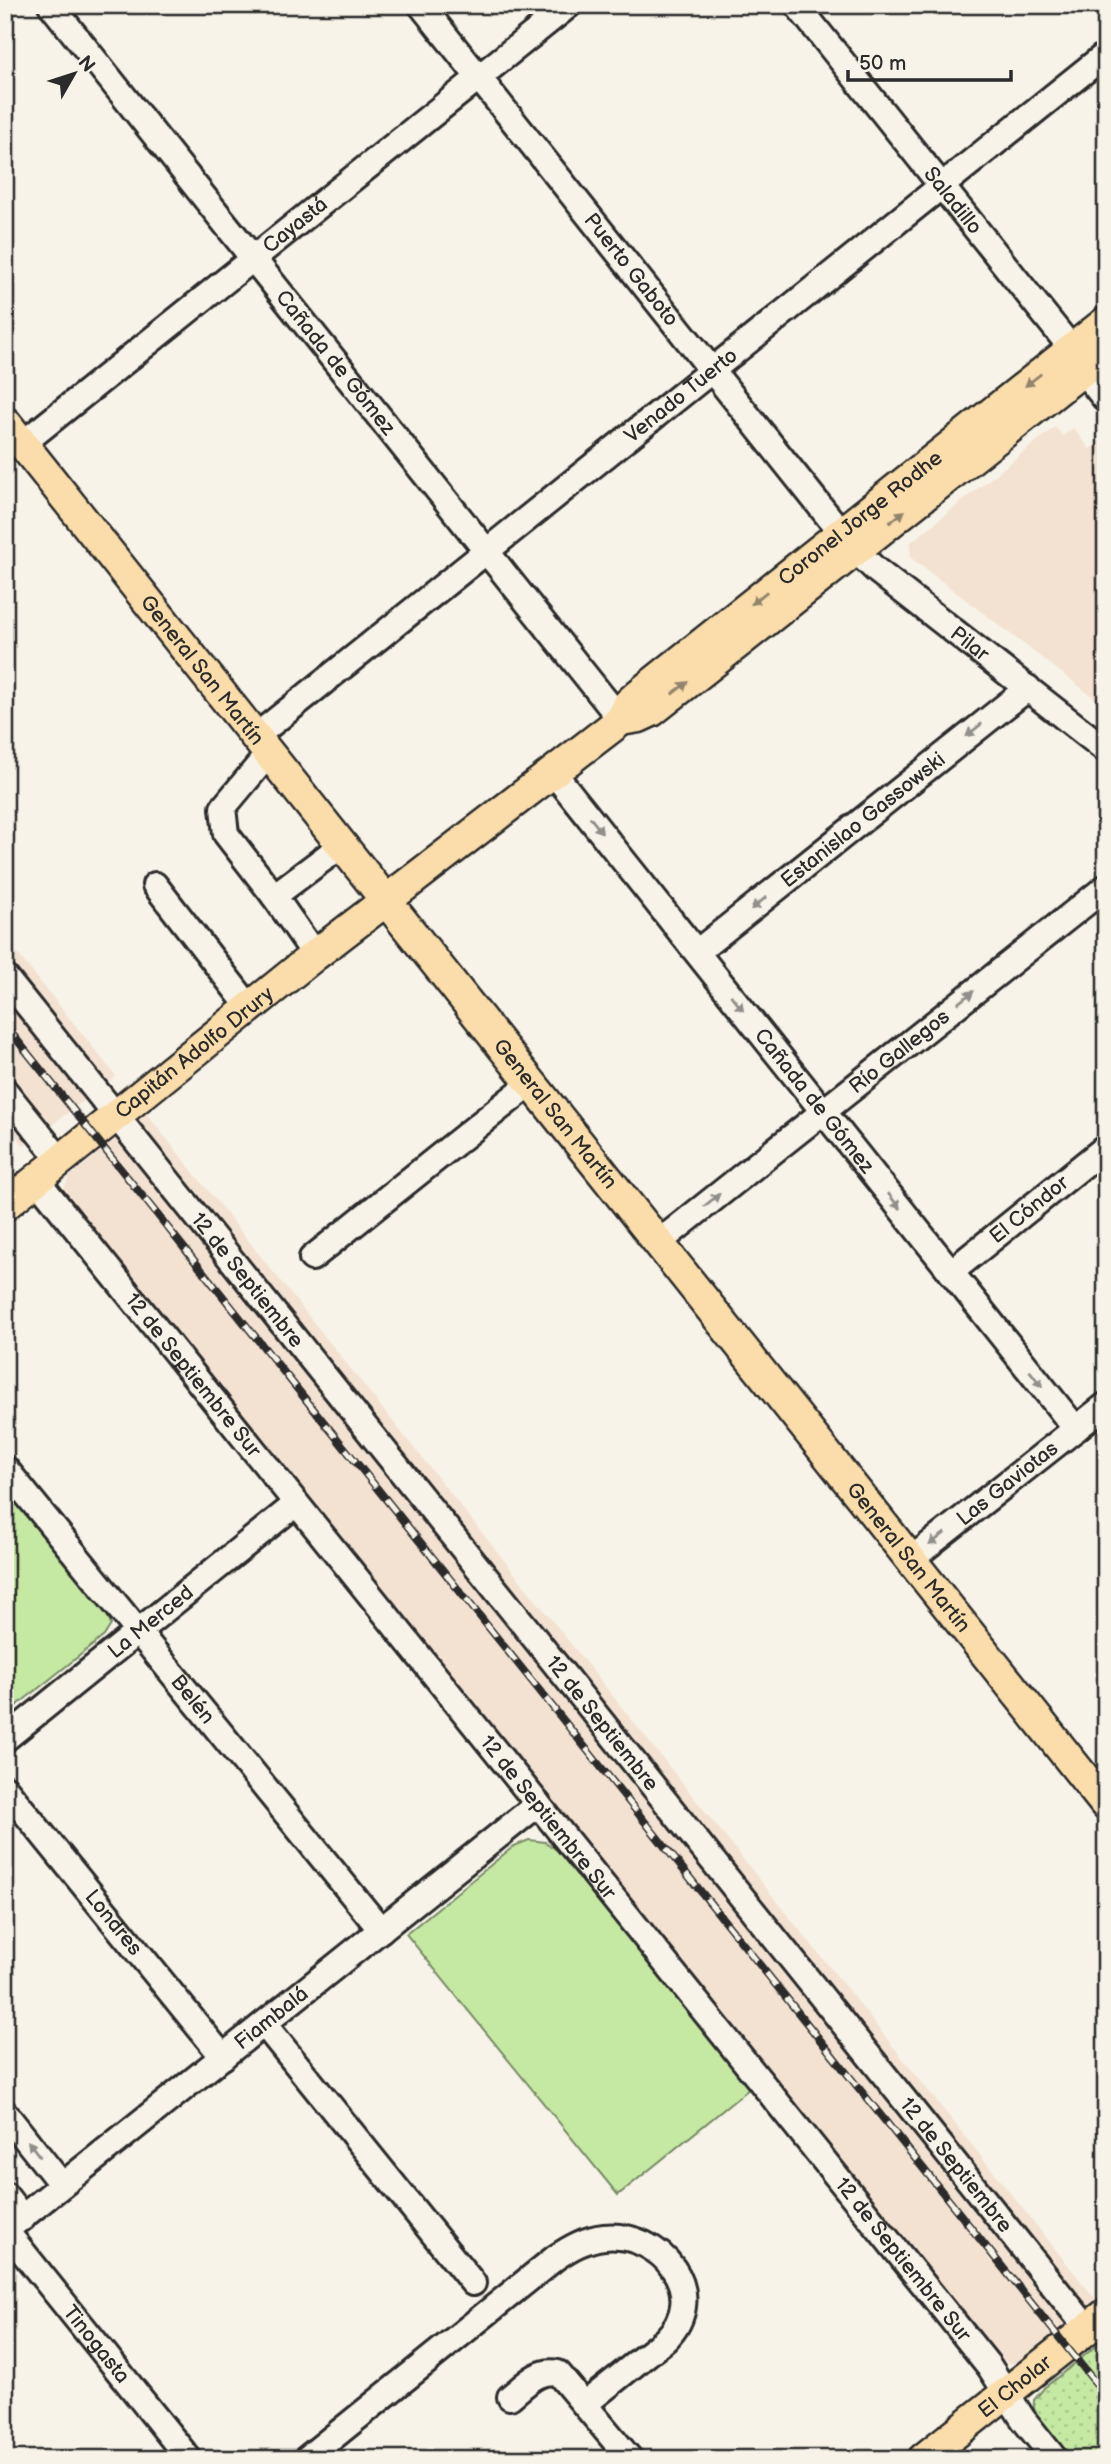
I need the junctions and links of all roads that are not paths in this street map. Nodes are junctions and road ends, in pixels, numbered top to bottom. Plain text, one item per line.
1 (51, 5) edge
2 (421, 5) edge
3 (569, 5) edge
4 (797, 5) edge
5 (1106, 54) edge
6 (478, 78) junction
7 (942, 186) junction
8 (253, 259) junction
9 (1106, 322) edge
10 (1106, 352) edge
11 (1077, 360) junction
12 (711, 370) junction
13 (1106, 400) edge
14 (14, 433) edge
15 (848, 542) junction
16 (487, 551) junction
17 (1028, 688) junction
18 (621, 720) junction
19 (262, 745) junction
20 (1106, 750) edge
21 (553, 772) junction
22 (342, 845) junction
23 (155, 885) dead end
24 (1106, 887) edge
25 (274, 896) junction
26 (386, 901) junction
27 (697, 953) junction
28 (315, 955) junction
29 (5, 977) edge
30 (250, 1007) junction
31 (531, 1083) junction
32 (5, 1090) edge
33 (823, 1111) junction
34 (117, 1116) junction
35 (1106, 1147) edge
36 (61, 1161) junction
37 (37, 1180) junction
38 (5, 1205) edge
39 (658, 1243) junction
40 (312, 1258) dead end
41 (951, 1272) junction
42 (1106, 1405) edge
43 (1076, 1429) junction
44 (5, 1468) edge
45 (296, 1504) junction
46 (910, 1560) junction
47 (138, 1631) junction
48 (5, 1739) edge
49 (5, 1788) edge
50 (538, 1804) junction
51 (1106, 1805) edge
52 (381, 1930) junction
53 (264, 2024) junction
54 (223, 2057) junction
55 (5, 2113) edge
56 (62, 2185) junction
57 (5, 2196) edge
58 (11, 2227) edge
59 (473, 2283) dead end
60 (1096, 2321) edge
61 (1006, 2392) junction
62 (510, 2397) dead end
63 (585, 2404) junction
64 (189, 2459) edge
65 (306, 2459) edge
66 (630, 2459) edge
67 (923, 2459) edge
68 (1055, 2459) edge

1 - 8 street, Cañada de Gómez
2 - 6 street, Puerto Gaboto
3 - 6 street, Cayastá
4 - 7 street, Saladillo
5 - 7 street, Venado Tuerto
6 - 8 street, Cayastá
6 - 12 street, Puerto Gaboto
7 - 11 street, Saladillo
7 - 12 street, Venado Tuerto
8 - 14 street, Cayastá
8 - 16 street, Cañada de Gómez
9 - 11 main road, Coronel Jorge Rodhe
10 - 11 main road, Coronel Jorge Rodhe
11 - 13 street, Saladillo
11 - 15 main road, Coronel Jorge Rodhe
12 - 15 street, Puerto Gaboto
12 - 16 street, Venado Tuerto
14 - 19 main road, General San Martín
15 - 17 street, Pilar
15 - 18 main road, Coronel Jorge Rodhe
16 - 18 street, Cañada de Gómez
16 - 19 street, Venado Tuerto
17 - 20 street, Pilar
17 -> 27 street, Estanislao Gassowski
18 - 21 main road, Coronel Jorge Rodhe
19 - 22 main road, General San Martín
19 - 25 street, Venado Tuerto
21 - 26 main road, Coronel Jorge Rodhe
21 -> 27 street, Cañada de Gómez
22 - 25 street
22 - 26 main road, General San Martín
23 - 30 street
33 -> 24 street, Río Gallegos
25 - 28 street, Venado Tuerto
26 - 28 main road, Capitán Adolfo Drury
26 - 31 main road, General San Martín
27 -> 33 street, Cañada de Gómez
28 - 30 main road, Capitán Adolfo Drury
29 - 34 street, 12 de Septiembre
30 - 34 main road, Capitán Adolfo Drury
31 - 39 main road, General San Martín
31 - 40 street
32 - 36 street
39 -> 33 street, Río Gallegos
33 -> 41 street, Cañada de Gómez
34 - 36 main road, Capitán Adolfo Drury
34 - 60 street, 12 de Septiembre
35 - 41 street, El Cóndor
36 - 37 main road, Capitán Adolfo Drury
37 - 38 main road, Capitán Adolfo Drury
37 - 45 street, 12 de Septiembre Sur
39 - 46 main road, General San Martín
41 -> 43 street, Cañada de Gómez
42 - 43 street, Las Gaviotas
43 -> 46 street, Las Gaviotas
44 - 47 street, Belén
45 - 47 street, La Merced
45 - 50 street, 12 de Septiembre Sur
46 - 51 main road, General San Martín
47 - 48 street, La Merced
47 - 52 street, Belén
49 - 54 street, Londres
50 - 52 street, Fiambalá
50 - 61 street, 12 de Septiembre Sur
52 - 53 street, Fiambalá
53 - 54 street, Fiambalá
53 - 59 street
54 - 56 street, Fiambalá
56 -> 55 street
56 - 58 street, Fiambalá
57 - 58 street, Tinogasta
58 - 64 street, Tinogasta
60 - 61 main road, El Cholar
61 - 67 main road, El Cholar
61 - 68 street, 12 de Septiembre Sur
62 - 63 street
63 - 65 street
63 - 66 street

